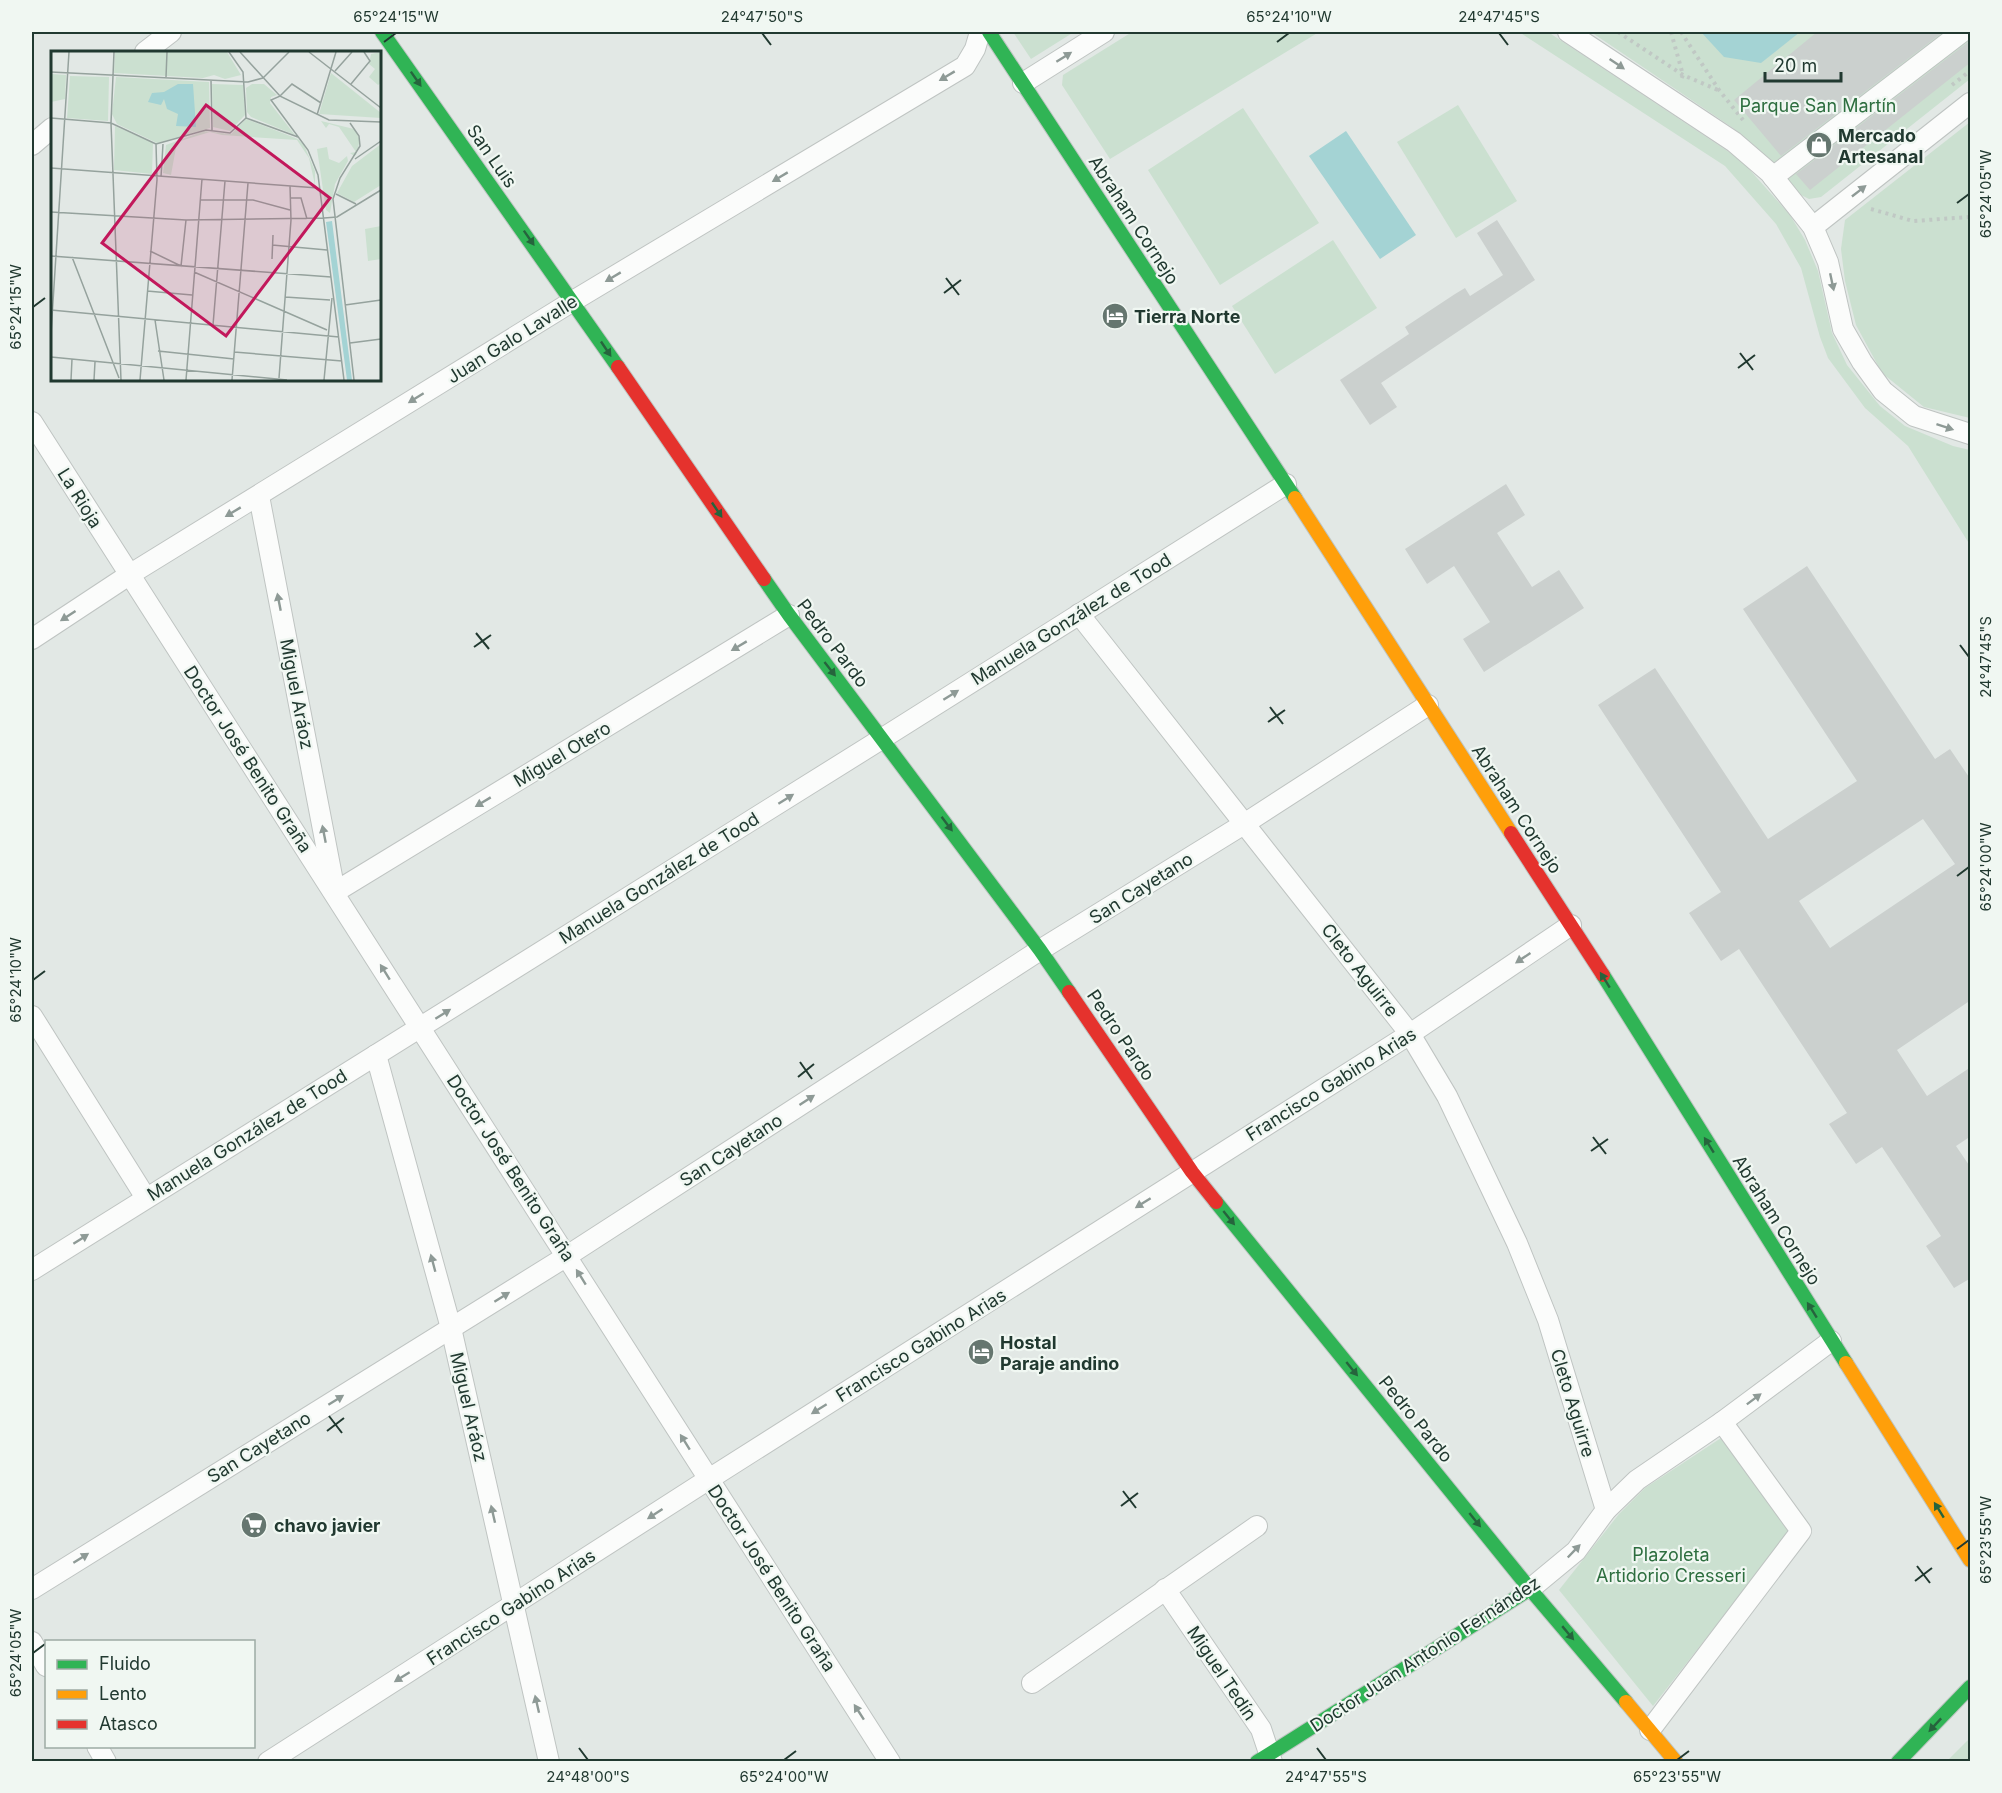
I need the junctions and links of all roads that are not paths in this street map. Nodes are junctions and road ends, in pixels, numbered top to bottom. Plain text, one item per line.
1 (171, 32) edge
2 (382, 32) edge
3 (980, 32) edge
4 (989, 32) edge
5 (1104, 32) edge
6 (1568, 32) edge
7 (1962, 32) edge
8 (146, 51) edge
9 (1023, 83) junction
10 (1971, 103) edge
11 (51, 129) edge
12 (32, 145) edge
13 (1773, 177) junction
14 (1813, 227) junction
15 (573, 301) junction
16 (32, 422) edge
17 (1971, 434) edge
18 (1286, 484) junction
19 (259, 496) junction
20 (129, 575) junction
21 (1079, 614) junction
22 (789, 615) junction
23 (32, 639) edge
24 (1428, 705) junction
25 (883, 738) junction
26 (1245, 824) junction
27 (334, 892) junction
28 (1571, 925) junction
29 (1040, 950) junction
30 (32, 1016) edge
31 (420, 1028) junction
32 (1410, 1034) junction
33 (376, 1055) junction
34 (1192, 1172) junction
35 (146, 1198) junction
36 (567, 1256) junction
37 (32, 1270) edge
38 (451, 1328) junction
39 (1832, 1341) junction
40 (1722, 1422) junction
41 (709, 1479) junction
42 (1606, 1510) junction
43 (1257, 1526) dead end
44 (1971, 1560) edge
45 (32, 1589) edge
46 (1165, 1589) junction
47 (1530, 1589) junction
48 (514, 1606) junction
49 (32, 1642) edge
50 (45, 1664) edge
51 (1032, 1683) dead end
52 (1971, 1687) edge
53 (1650, 1730) junction
54 (98, 1748) edge
55 (1266, 1759) edge
56 (106, 1761) edge
57 (268, 1761) edge
58 (549, 1761) edge
59 (890, 1761) edge
60 (1676, 1761) edge
61 (1898, 1761) edge

1 - 8 street
2 -> 15 main road, San Luis
3 -> 15 street, Juan Galo Lavalle
4 - 9 main road, Abraham Cornejo
9 -> 5 street
6 -> 13 street
7 - 13 street
9 - 18 main road, Abraham Cornejo
14 -> 10 street
11 - 12 street
13 - 14 street
14 -> 17 street
15 -> 19 street, Juan Galo Lavalle
15 -> 22 main road, Pedro Pardo
16 - 20 street, La Rioja
18 - 21 street, Manuela González de Tood
18 - 24 main road, Abraham Cornejo
19 -> 20 street, Juan Galo Lavalle
27 -> 19 street, Miguel Aráoz
20 -> 23 street, Juan Galo Lavalle
20 - 27 street, Doctor José Benito Graña
25 -> 21 street, Manuela González de Tood
21 - 26 street, Cleto Aguirre
22 -> 25 main road, Pedro Pardo
22 -> 27 street, Miguel Otero
24 - 26 street, San Cayetano
24 - 28 main road, Abraham Cornejo
25 -> 29 main road, Pedro Pardo
31 -> 25 street, Manuela González de Tood
26 - 29 street, San Cayetano
26 - 32 street, Cleto Aguirre
31 -> 27 street, Doctor José Benito Graña
28 -> 32 street, Francisco Gabino Arias
39 -> 28 main road, Abraham Cornejo
29 - 34 main road, Pedro Pardo
36 -> 29 street, San Cayetano
30 - 35 street
31 - 33 street, Manuela González de Tood
31 - 36 street, Doctor José Benito Graña
32 - 34 street, Francisco Gabino Arias
32 - 42 street, Cleto Aguirre
33 - 35 street, Manuela González de Tood
38 -> 33 street, Miguel Aráoz
34 -> 41 street, Francisco Gabino Arias
34 -> 47 main road, Pedro Pardo
37 -> 35 street, Manuela González de Tood
38 -> 36 street, San Cayetano
41 -> 36 street, Doctor José Benito Graña
45 -> 38 street, San Cayetano
48 -> 38 street, Miguel Aráoz
40 -> 39 street, Doctor Juan Antonio Fernández
44 -> 39 main road, Abraham Cornejo
40 - 42 street, Doctor Juan Antonio Fernández
40 - 53 street
41 -> 48 street, Francisco Gabino Arias
59 -> 41 street, Doctor José Benito Graña
47 -> 42 street, Doctor Juan Antonio Fernández
43 - 46 street
46 - 51 street
46 - 55 street, Miguel Tedín
47 -> 53 main road, Pedro Pardo
47 - 55 main road, Doctor Juan Antonio Fernández
48 -> 57 street, Francisco Gabino Arias
58 -> 48 street, Miguel Aráoz
49 - 50 street
52 -> 61 main road
53 - 60 main road, Pedro Pardo
54 - 56 street

